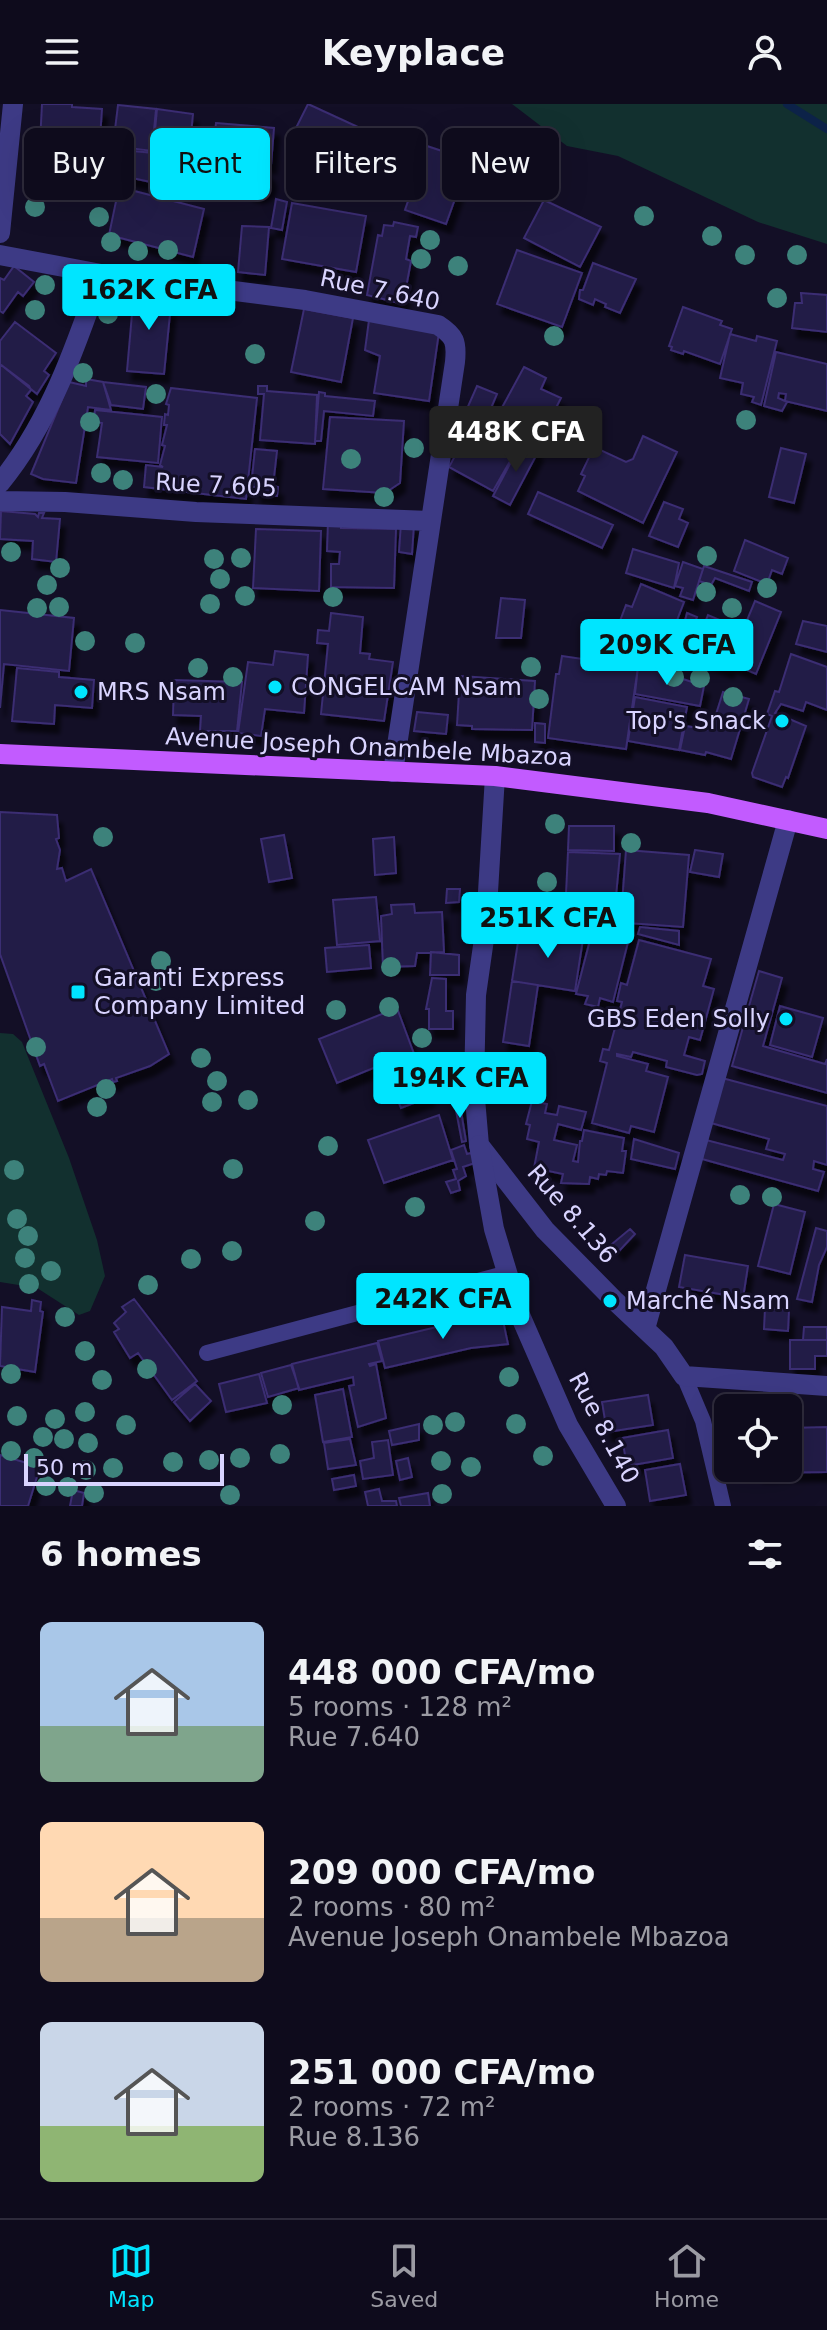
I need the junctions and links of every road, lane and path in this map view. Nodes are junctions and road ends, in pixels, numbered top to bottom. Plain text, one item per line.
1 (13, 104) edge
2 (0, 233) edge
3 (0, 255) edge
4 (101, 274) junction
5 (0, 483) edge
6 (0, 501) edge
7 (430, 521) junction
8 (0, 754) edge
9 (393, 772) junction
10 (495, 776) junction
11 (788, 820) junction
12 (827, 829) edge
13 (479, 1145) junction
14 (508, 1273) junction
15 (645, 1329) junction
16 (207, 1353) dead end
17 (684, 1376) junction
18 (827, 1386) edge
19 (616, 1506) edge
20 (723, 1506) edge

1 - 2 street
3 - 4 street, Rue 7.640
4 - 5 street
4 - 7 street, Rue 7.640
6 - 7 street, Rue 7.605
7 - 9 street, Rue 7.640
8 - 9 main road, Avenue Joseph Onambele Mbazoa
9 - 10 main road, Avenue Joseph Onambele Mbazoa
10 - 11 main road, Avenue Joseph Onambele Mbazoa
10 - 13 street
11 - 12 main road, Avenue Joseph Onambele Mbazoa
11 - 15 street
13 - 14 street, Rue 8.140
13 - 15 street, Rue 8.136
14 - 16 lane
14 - 19 street, Rue 8.140
15 - 17 street, Rue 8.136
17 - 18 street
17 - 20 lane

